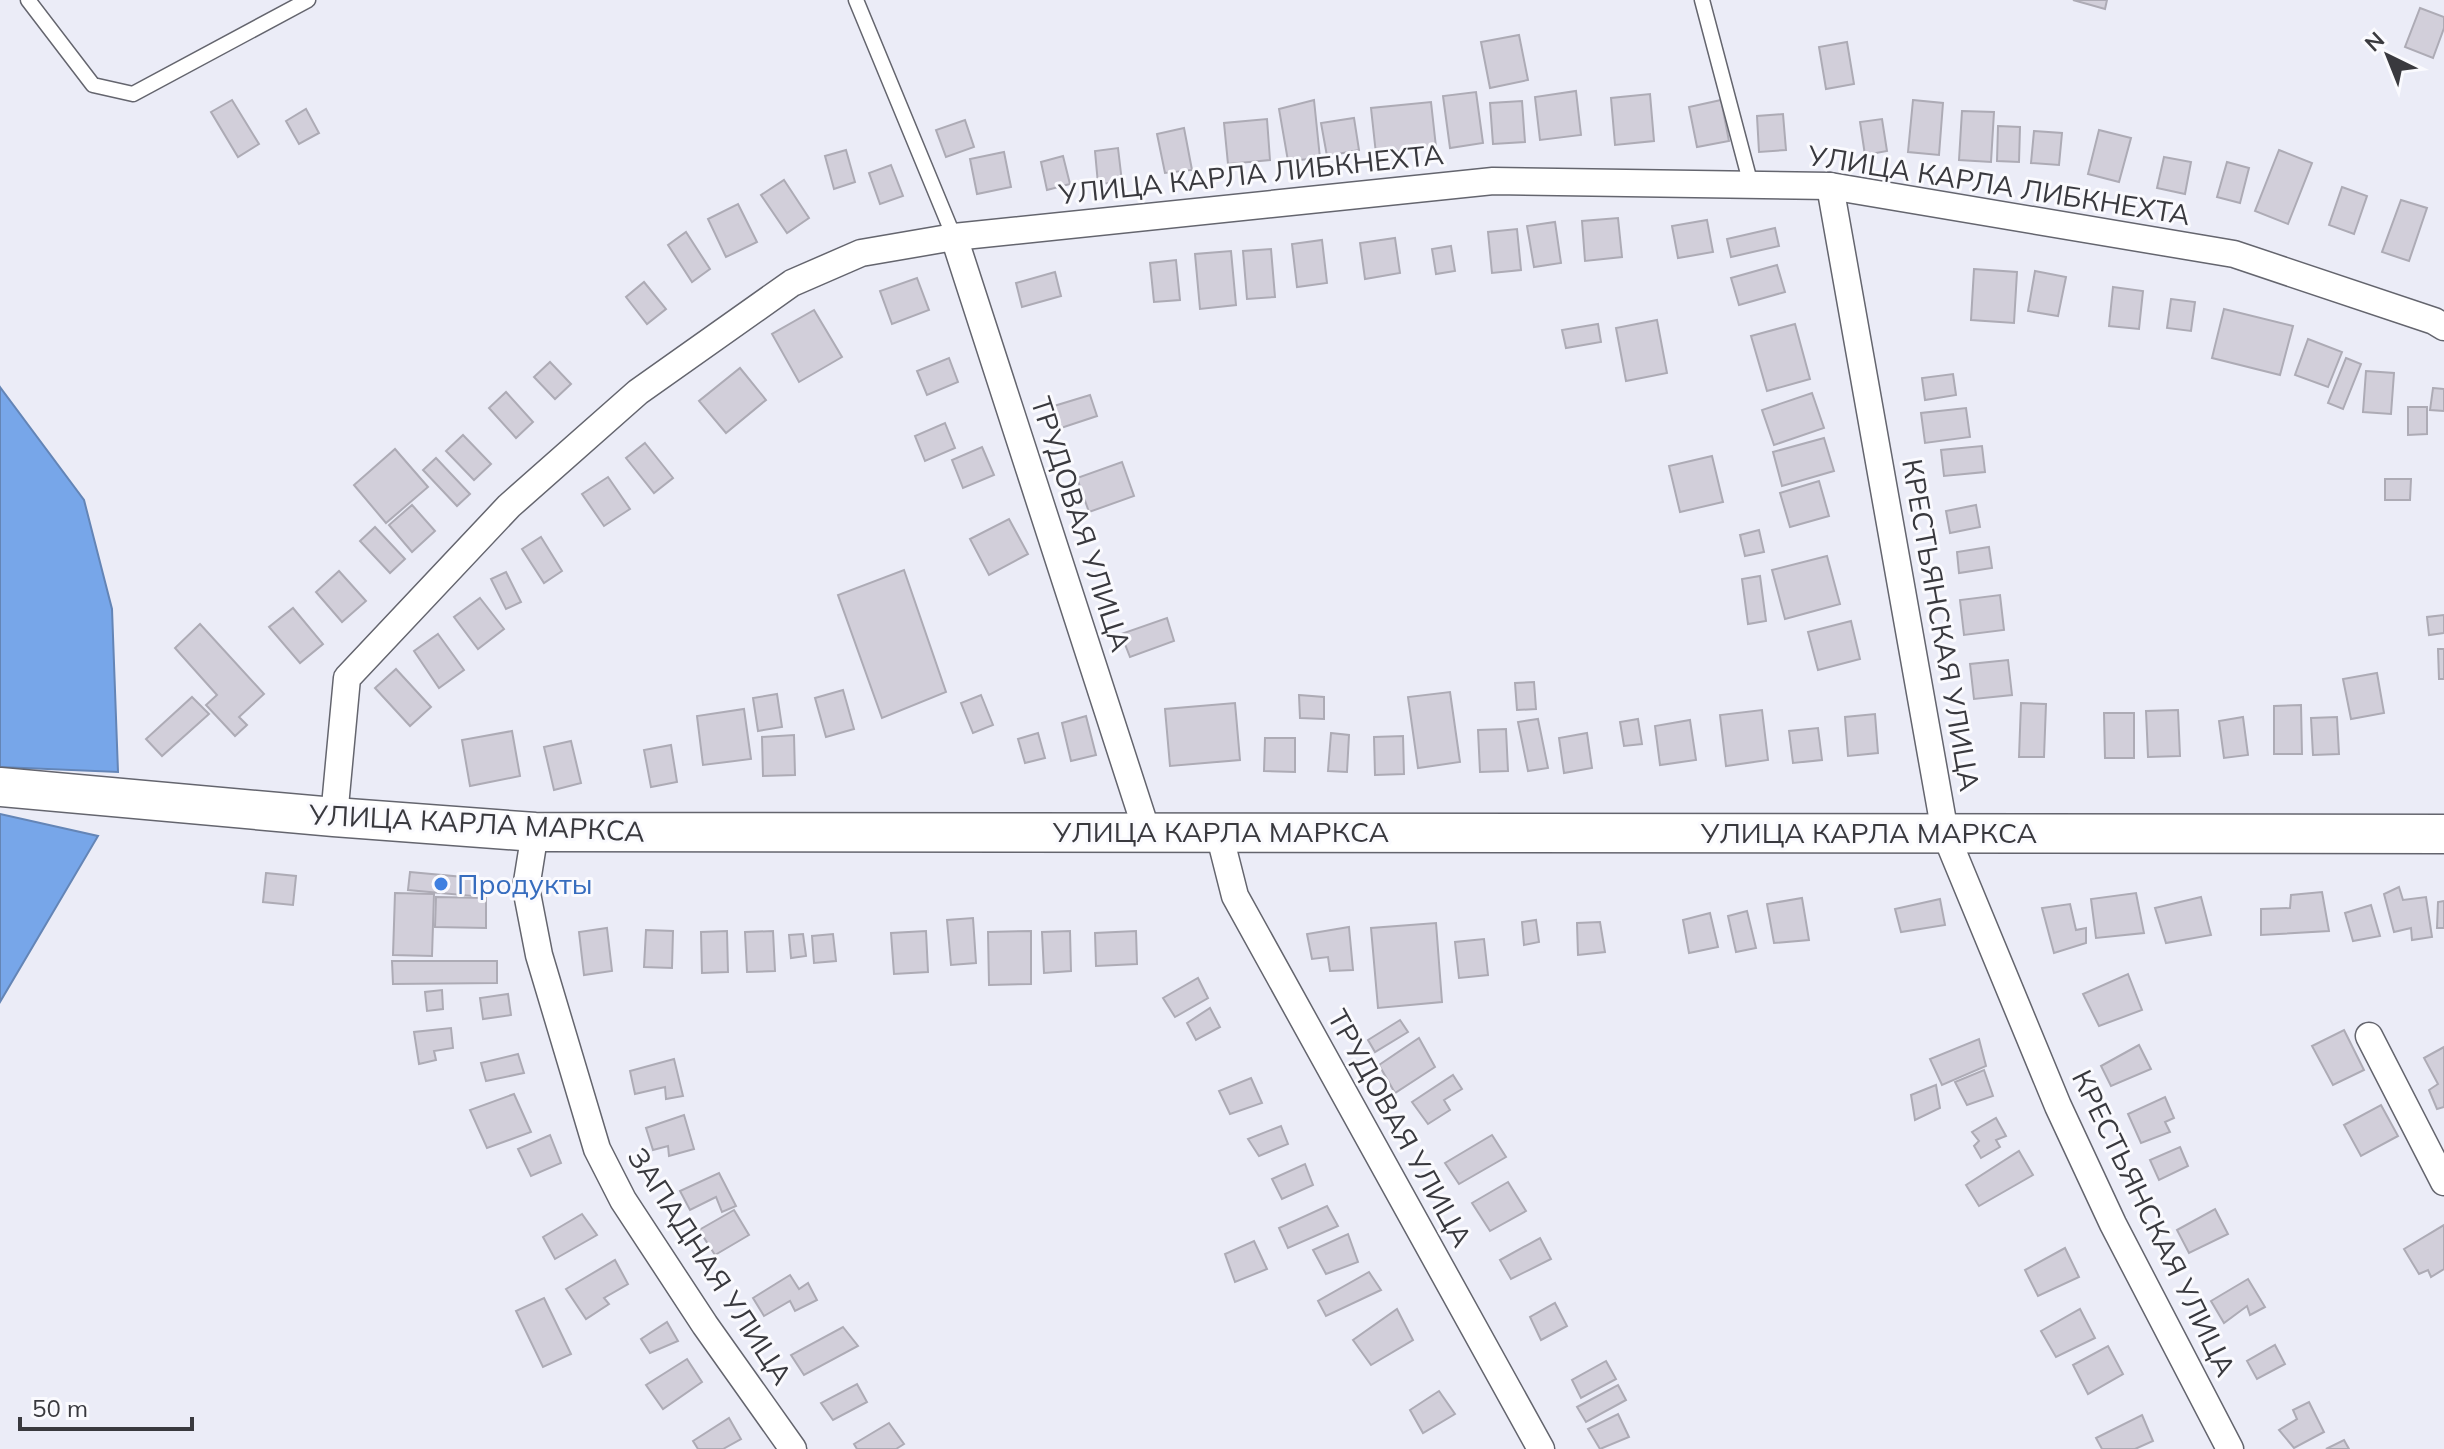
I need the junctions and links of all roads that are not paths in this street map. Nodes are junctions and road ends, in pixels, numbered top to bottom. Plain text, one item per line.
1 (28, 0) edge
2 (308, 0) edge
3 (856, 0) edge
4 (1702, 0) edge
5 (1751, 185) junction
6 (1830, 186) junction
7 (954, 237) junction
8 (2444, 327) edge
9 (0, 787) edge
10 (334, 817) junction
11 (535, 832) junction
12 (1147, 832) junction
13 (1219, 833) junction
14 (1945, 833) junction
15 (2444, 834) edge
16 (2369, 1036) dead end
17 (2444, 1182) edge
18 (793, 1449) edge
19 (1541, 1449) edge
20 (2230, 1449) edge

1 - 2 lane
3 - 7 lane
4 - 5 lane
5 - 6 street, УЛИЦА КАРЛА ЛИБКНЕХТА
5 - 7 street, УЛИЦА КАРЛА ЛИБКНЕХТА
6 - 8 street, УЛИЦА КАРЛА ЛИБКНЕХТА
6 - 14 street, КРЕСТЬЯНСКАЯ УЛИЦА
7 - 10 street, УЛИЦА КАРЛА ЛИБКНЕХТА
7 - 12 street, ТРУДОВАЯ УЛИЦА
9 - 10 main road, УЛИЦА КАРЛА МАРКСА
10 - 11 main road, УЛИЦА КАРЛА МАРКСА
11 - 12 main road, УЛИЦА КАРЛА МАРКСА
11 - 18 street, ЗАПАДНАЯ УЛИЦА
12 - 13 main road, УЛИЦА КАРЛА МАРКСА
13 - 14 main road, УЛИЦА КАРЛА МАРКСА
13 - 19 street, ТРУДОВАЯ УЛИЦА
14 - 15 main road, УЛИЦА КАРЛА МАРКСА
14 - 20 street, КРЕСТЬЯНСКАЯ УЛИЦА
16 - 17 street

